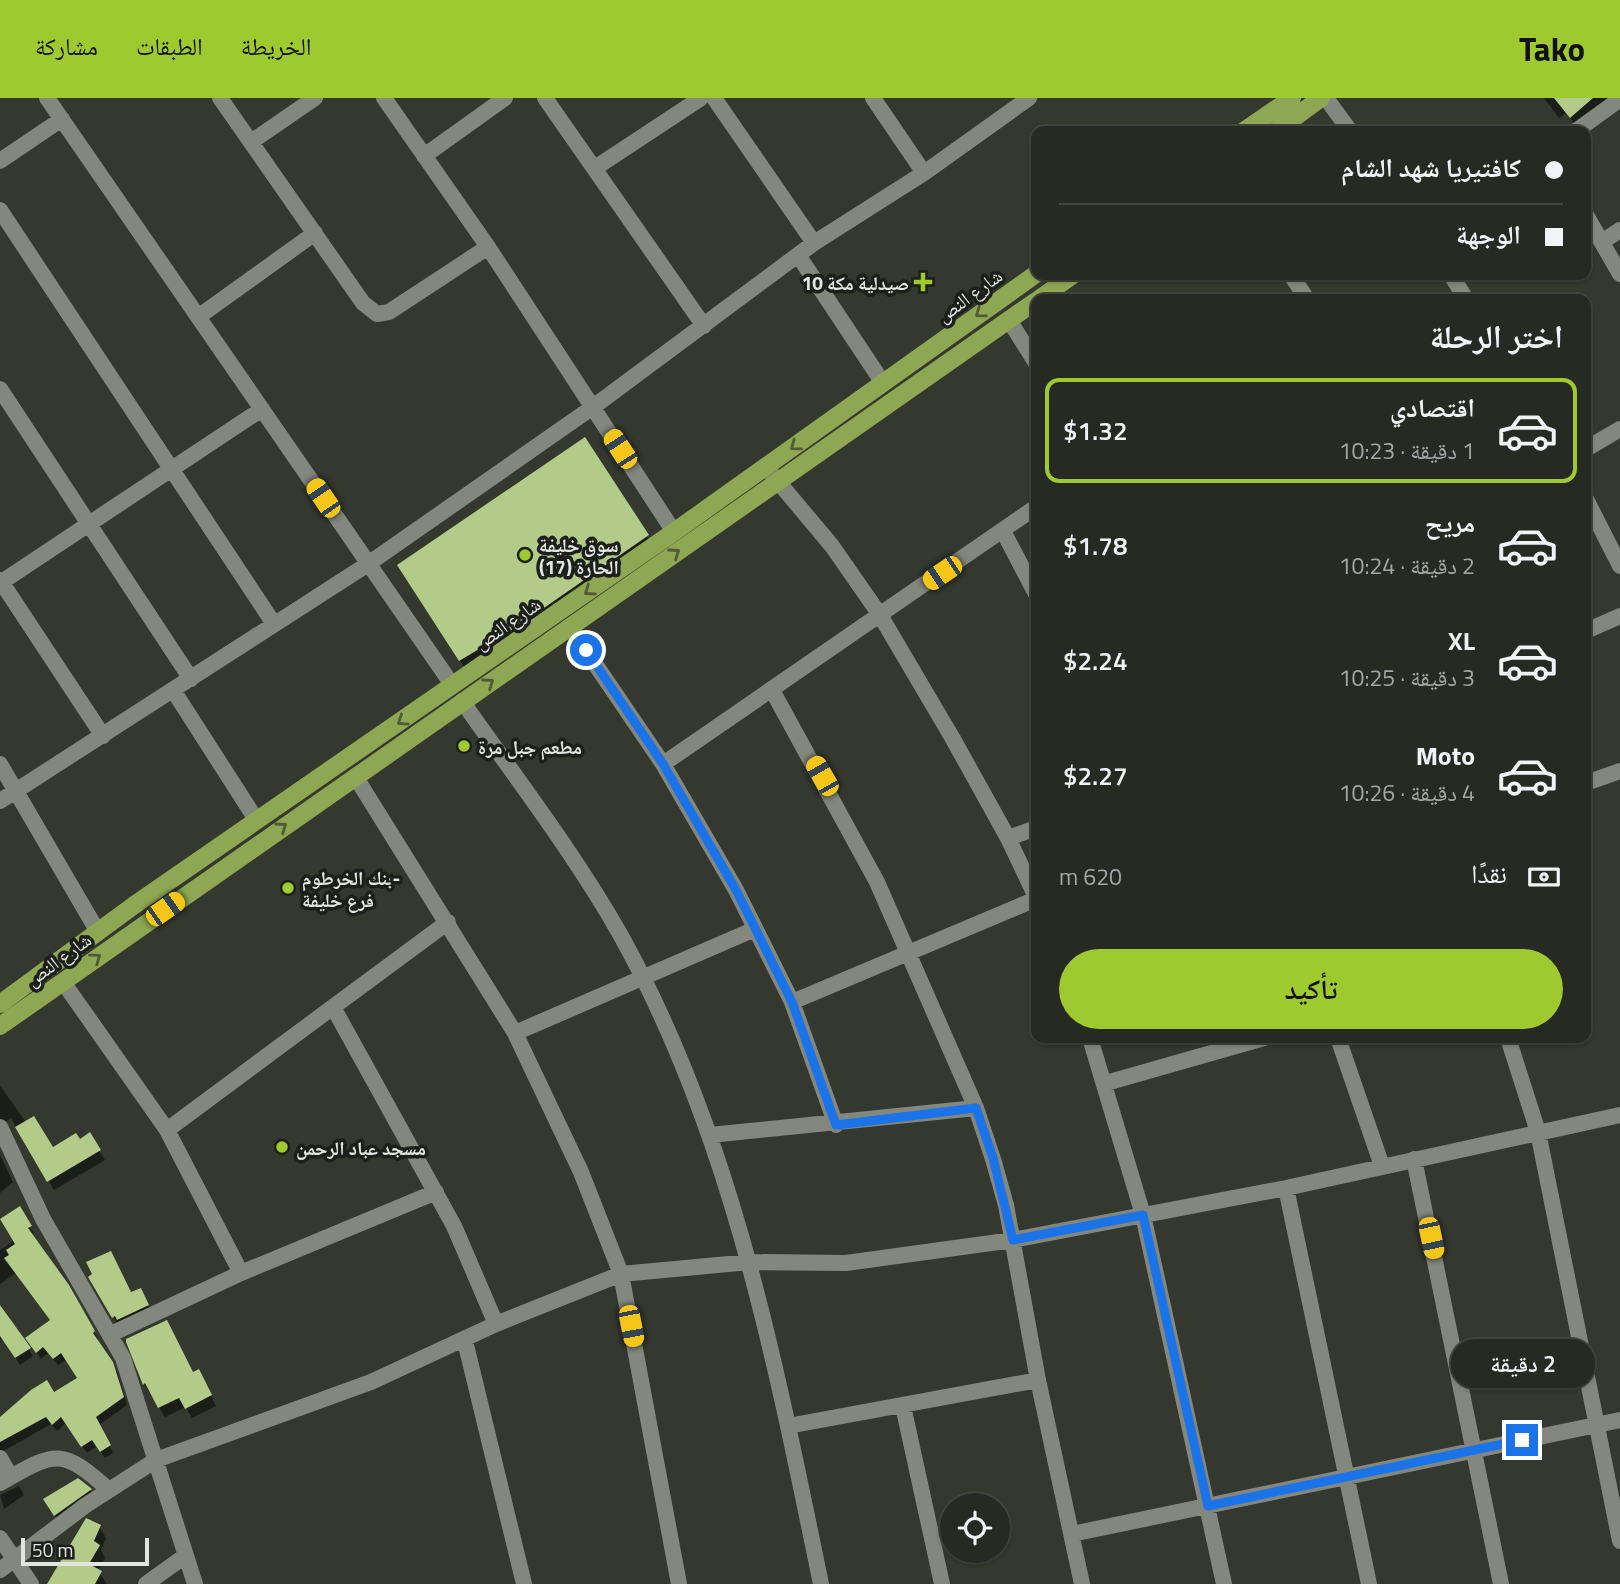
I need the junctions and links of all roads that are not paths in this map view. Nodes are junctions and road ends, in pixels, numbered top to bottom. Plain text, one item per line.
1 (47, 98) edge
2 (220, 98) edge
3 (315, 98) edge
4 (384, 98) edge
5 (505, 98) edge
6 (545, 98) edge
7 (701, 98) edge
8 (714, 98) edge
9 (873, 98) edge
10 (1029, 98) edge
11 (1292, 98) edge
12 (1324, 98) edge
13 (1620, 99) edge
14 (62, 119) junction
15 (1251, 126) edge
16 (1283, 126) edge
17 (1346, 126) edge
18 (1583, 126) edge
19 (251, 142) junction
20 (424, 156) junction
21 (0, 161) edge
22 (595, 168) junction
23 (924, 173) junction
24 (0, 210) edge
25 (1591, 223) edge
26 (1620, 230) edge
27 (315, 233) junction
28 (1602, 242) junction
29 (814, 243) junction
30 (488, 247) junction
31 (798, 255) junction
32 (1620, 274) edge
33 (1031, 278) edge
34 (1066, 280) edge
35 (1046, 294) edge
36 (1031, 304) edge
37 (198, 317) junction
38 (1009, 320) junction
39 (704, 326) junction
40 (1031, 355) edge
41 (883, 383) junction
42 (0, 389) edge
43 (593, 407) junction
44 (262, 410) junction
45 (1620, 429) edge
46 (1591, 446) edge
47 (173, 469) junction
48 (772, 474) junction
49 (1591, 509) edge
50 (1031, 511) edge
51 (89, 524) junction
52 (1003, 531) junction
53 (674, 532) junction
54 (368, 564) junction
55 (1620, 566) edge
56 (0, 582) edge
57 (1031, 584) edge
58 (880, 615) junction
59 (1620, 616) edge
60 (274, 624) junction
61 (570, 627) junction
62 (1591, 629) edge
63 (191, 679) junction
64 (173, 690) junction
65 (772, 690) junction
66 (458, 694) junction
67 (103, 736) junction
68 (0, 764) edge
69 (663, 764) junction
70 (1620, 771) edge
71 (355, 776) junction
72 (1591, 781) edge
73 (16, 791) junction
74 (0, 801) edge
75 (257, 821) junction
76 (1031, 830) edge
77 (1008, 838) junction
78 (1031, 887) edge
79 (1031, 900) edge
80 (133, 906) junction
81 (449, 922) junction
82 (145, 923) junction
83 (755, 929) junction
84 (98, 932) junction
85 (908, 951) junction
86 (642, 977) junction
87 (63, 982) junction
88 (792, 1002) junction
89 (0, 1004) edge
90 (333, 1007) junction
91 (0, 1026) edge
92 (515, 1033) junction
93 (1092, 1043) edge
94 (1246, 1043) edge
95 (1340, 1043) edge
96 (1510, 1043) edge
97 (1106, 1083) junction
98 (976, 1108) junction
99 (1620, 1115) edge
100 (836, 1125) junction
101 (0, 1127) edge
102 (167, 1130) junction
103 (1538, 1132) junction
104 (710, 1135) junction
105 (1414, 1158) junction
106 (1382, 1166) junction
107 (1286, 1188) junction
108 (436, 1192) junction
109 (1143, 1215) junction
110 (1013, 1240) junction
111 (750, 1262) junction
112 (242, 1273) junction
113 (621, 1274) junction
114 (496, 1324) junction
115 (111, 1334) junction
116 (465, 1341) junction
117 (1038, 1380) junction
118 (903, 1406) junction
119 (1620, 1420) edge
120 (1595, 1425) junction
121 (788, 1426) junction
122 (1474, 1450) junction
123 (0, 1458) edge
124 (156, 1461) junction
125 (1346, 1477) junction
126 (6, 1480) edge
127 (109, 1490) junction
128 (1208, 1506) junction
129 (1072, 1534) junction
130 (0, 1538) edge
131 (1620, 1541) edge
132 (185, 1556) junction
133 (14, 1560) junction
134 (0, 1570) edge
135 (31, 1584) edge
136 (146, 1584) edge
137 (195, 1584) edge
138 (524, 1584) edge
139 (679, 1584) edge
140 (821, 1584) edge
141 (942, 1584) edge
142 (1083, 1584) edge
143 (1224, 1584) edge
144 (1368, 1584) edge
145 (1501, 1584) edge

1 - 14 street
2 - 19 street
3 - 19 street
4 - 20 street
5 - 20 street
6 - 22 street
7 - 22 street
8 - 29 street
9 - 23 street
10 - 23 street
11 - 15 main road
12 - 16 main road
12 - 17 street
13 - 18 street
14 - 21 street
14 - 37 street
19 - 27 street
20 - 30 street
22 - 39 street
23 - 29 street
24 - 47 street
25 - 28 street
26 - 28 street
27 - 30 street
27 - 37 street
28 - 32 street
29 - 31 street
30 - 43 street
31 - 39 street
31 - 41 street
33 -> 41 main road, شارع النص
34 - 35 main road, شارع النص
36 - 38 main road, شارع النص
37 - 44 street
38 - 40 street
38 - 48 main road, شارع النص
39 - 43 street
41 -> 48 main road, شارع النص
42 - 51 street
43 - 53 street
43 - 54 street
44 - 47 street
44 - 54 street
45 - 46 street
47 - 51 street
47 - 60 street
48 - 53 main road, شارع النص
48 - 58 street
61 -> 48 main road, شارع النص
49 - 55 street
50 - 52 street
51 - 56 street
51 - 63 street
52 - 57 street
52 - 58 street
53 -> 66 main road, شارع النص
54 - 60 street
54 - 66 street
56 - 67 street
58 - 65 street
58 - 77 street
59 - 62 street
60 - 63 street
66 -> 61 main road, شارع النص
61 - 69 street
63 - 64 street
64 - 67 street
64 - 75 street
65 - 69 street
65 - 85 street
66 - 71 main road, شارع النص
66 -> 75 main road, شارع النص
66 - 86 street
67 - 73 street
68 - 73 street
69 - 83 street
70 - 72 street
71 - 81 street
82 -> 71 main road, شارع النص
73 - 74 street
73 - 84 street
75 - 80 main road, شارع النص
76 - 77 street
77 - 78 street
79 - 85 street
80 - 82 main road
80 - 84 main road, شارع النص
81 - 90 street
81 - 92 street
87 -> 82 main road, شارع النص
83 - 86 street
83 - 88 street
84 - 89 main road, شارع النص
85 - 88 street
85 - 98 street
86 - 92 street
86 - 104 street
87 - 91 main road, شارع النص
87 - 102 street
88 - 100 street
90 - 102 street
90 - 108 street
92 - 113 street
93 - 97 street
94 - 97 street
95 - 106 street
96 - 103 street
97 - 109 street
98 - 100 street
98 - 110 street
99 - 103 street
100 - 104 street
101 - 115 street
102 - 112 street
103 - 105 street
103 - 120 street
104 - 111 street
105 - 106 street
105 - 122 street
106 - 107 street
107 - 109 street
107 - 125 street
108 - 112 street
108 - 114 street
109 - 110 street
109 - 128 street
110 - 111 street
110 - 117 street
111 - 113 street
111 - 121 street
112 - 115 street
113 - 114 street
113 - 139 street
114 - 116 street
115 - 124 street
116 - 124 street
116 - 138 street
117 - 118 street
117 - 129 street
118 - 121 street
118 - 141 street
119 - 120 street
120 - 122 street
120 - 131 street
121 - 140 street
122 - 125 street
122 - 145 street
123 - 126 street
124 - 127 street
124 - 132 street
125 - 128 street
125 - 144 street
126 - 127 street
127 - 133 street
128 - 129 street
128 - 143 street
129 - 142 street
130 - 133 street
132 - 136 street
132 - 137 street
133 - 134 street
133 - 135 street

